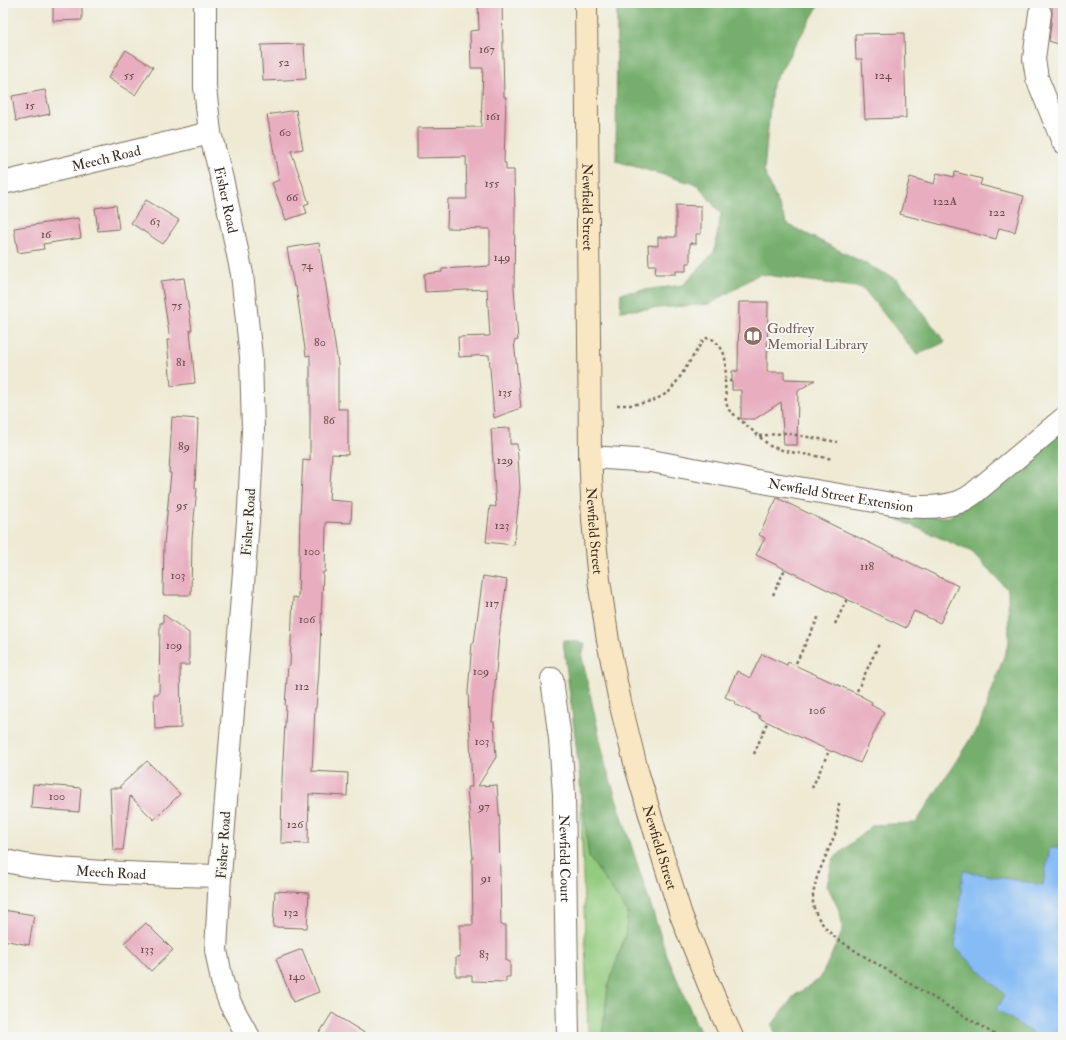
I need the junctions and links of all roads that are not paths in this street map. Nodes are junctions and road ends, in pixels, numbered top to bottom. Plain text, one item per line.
1 (205, 3) edge
2 (586, 3) edge
3 (1040, 13) dead end
4 (210, 133) junction
5 (1063, 142) edge
6 (3, 183) edge
7 (1063, 419) edge
8 (590, 457) junction
9 (552, 679) dead end
10 (3, 860) edge
11 (220, 876) junction
12 (249, 1037) edge
13 (568, 1037) edge
14 (732, 1037) edge

1 - 4 street, Fisher Road
2 - 8 main road, Newfield Street
3 - 5 street
4 - 6 street, Meech Road
4 - 11 street, Fisher Road
7 - 8 street, Newfield Street Extension
8 - 14 main road, Newfield Street
9 - 13 street, Newfield Court
10 - 11 street, Meech Road
11 - 12 street, Fisher Road

